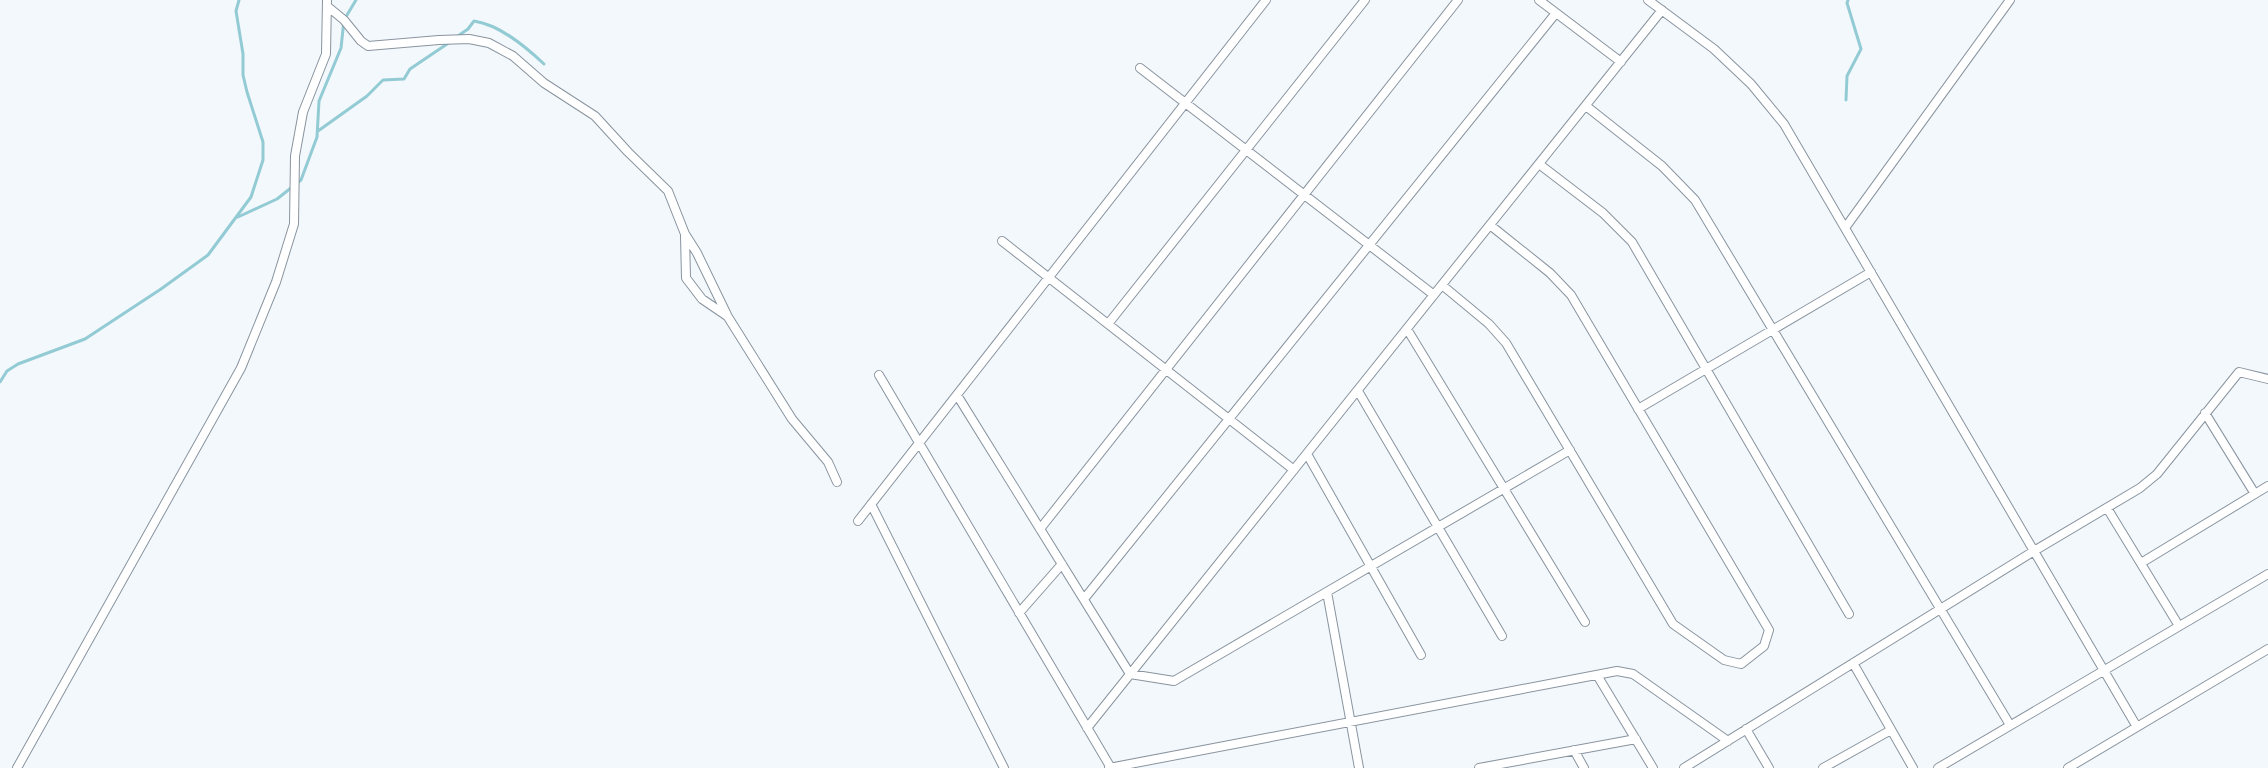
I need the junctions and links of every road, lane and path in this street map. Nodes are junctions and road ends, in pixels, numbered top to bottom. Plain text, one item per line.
1 (1266, 0) edge
2 (1365, 0) edge
3 (1458, 0) edge
4 (1539, 0) edge
5 (1648, 0) edge
6 (2010, 0) edge
7 (327, 3) edge
8 (1662, 10) junction
9 (1556, 13) junction
10 (1621, 62) junction
11 (1140, 68) dead end
12 (1185, 103) junction
13 (1586, 105) junction
14 (1246, 150) junction
15 (1539, 164) junction
16 (1304, 194) junction
17 (1490, 225) junction
18 (1845, 228) junction
19 (685, 234) junction
20 (1002, 241) dead end
21 (1369, 244) junction
22 (1871, 272) junction
23 (1048, 278) junction
24 (1442, 285) junction
25 (1434, 295) junction
26 (728, 317) junction
27 (1108, 324) junction
28 (1407, 329) junction
29 (1773, 330) junction
30 (1166, 369) junction
31 (1706, 369) junction
32 (879, 375) dead end
33 (2268, 379) edge
34 (1358, 391) junction
35 (957, 395) junction
36 (1638, 409) junction
37 (2205, 413) junction
38 (1229, 419) junction
39 (919, 443) junction
40 (1570, 450) junction
41 (1307, 454) junction
42 (1294, 470) junction
43 (837, 482) dead end
44 (2268, 486) edge
45 (1504, 489) junction
46 (2256, 494) junction
47 (871, 504) junction
48 (2107, 508) junction
49 (858, 521) dead end
50 (1438, 527) junction
51 (1040, 529) junction
52 (2034, 551) junction
53 (2141, 563) junction
54 (1062, 564) junction
55 (1370, 567) junction
56 (2268, 574) edge
57 (1327, 592) junction
58 (1084, 599) junction
59 (1941, 609) junction
60 (1019, 613) junction
61 (1849, 614) dead end
62 (1585, 622) dead end
63 (2179, 626) junction
64 (1502, 636) dead end
65 (2268, 649) edge
66 (1421, 655) dead end
67 (1853, 663) junction
68 (2104, 670) junction
69 (1130, 674) junction
70 (1597, 675) junction
71 (1351, 722) junction
72 (2010, 725) junction
73 (2137, 727) junction
74 (1087, 728) junction
75 (1746, 729) junction
76 (1891, 730) junction
77 (1636, 739) junction
78 (1728, 741) junction
79 (1574, 750) junction
80 (17, 768) edge
81 (1004, 768) edge
82 (1110, 768) edge
83 (1359, 768) edge
84 (1479, 768) edge
85 (1584, 768) edge
86 (1653, 768) edge
87 (1684, 768) edge
88 (1769, 768) edge
89 (1823, 768) edge
90 (1913, 768) edge
91 (1938, 768) edge
92 (2068, 768) edge

1 - 12 street
2 - 14 street
3 - 16 street
4 - 9 street
5 - 8 street
6 - 18 street
7 - 19 street
7 - 80 street
8 - 10 street
8 - 18 street
9 - 10 street
9 - 21 street
10 - 13 street
11 - 12 street
12 - 14 street
12 - 23 street
13 - 15 street
13 - 29 street
14 - 16 street
14 - 27 street
15 - 17 street
15 - 31 street
16 - 21 street
16 - 30 street
17 - 24 street
17 - 36 street
18 - 22 street
19 - 26 street
19 - 26 street
20 - 23 street
21 - 25 street
21 - 38 street
22 - 29 street
22 - 52 street
23 - 27 street
23 - 35 street
24 - 25 street
24 - 40 street
25 - 28 street
26 - 43 street
27 - 30 street
28 - 34 street
28 - 45 street
29 - 31 street
29 - 59 street
30 - 38 street
30 - 51 street
31 - 36 street
31 - 61 street
32 - 39 street
33 - 37 street
34 - 41 street
34 - 50 street
35 - 39 street
35 - 51 street
36 - 40 street
37 - 46 street
37 - 48 street
38 - 42 street
38 - 58 street
39 - 47 street
39 - 60 street
40 - 45 street
41 - 42 street
41 - 55 street
42 - 69 street
44 - 46 street
45 - 50 street
45 - 62 street
46 - 53 street
47 - 49 street
47 - 81 street
48 - 52 street
48 - 53 street
50 - 55 street
50 - 64 street
51 - 54 street
52 - 59 street
52 - 68 street
53 - 63 street
54 - 58 street
54 - 60 street
55 - 57 street
55 - 66 street
56 - 63 street
57 - 69 street
57 - 71 street
58 - 69 street
59 - 67 street
59 - 72 street
60 - 74 street
63 - 68 street
65 - 73 street
67 - 75 street
67 - 76 street
68 - 72 street
68 - 73 street
69 - 74 street
70 - 71 street
70 - 77 street
70 - 78 street
71 - 82 street
71 - 83 street
72 - 91 street
73 - 92 street
74 - 82 street
75 - 78 street
75 - 88 street
76 - 89 street
76 - 90 street
77 - 79 street
77 - 86 street
78 - 87 street
79 - 84 street
79 - 85 street

